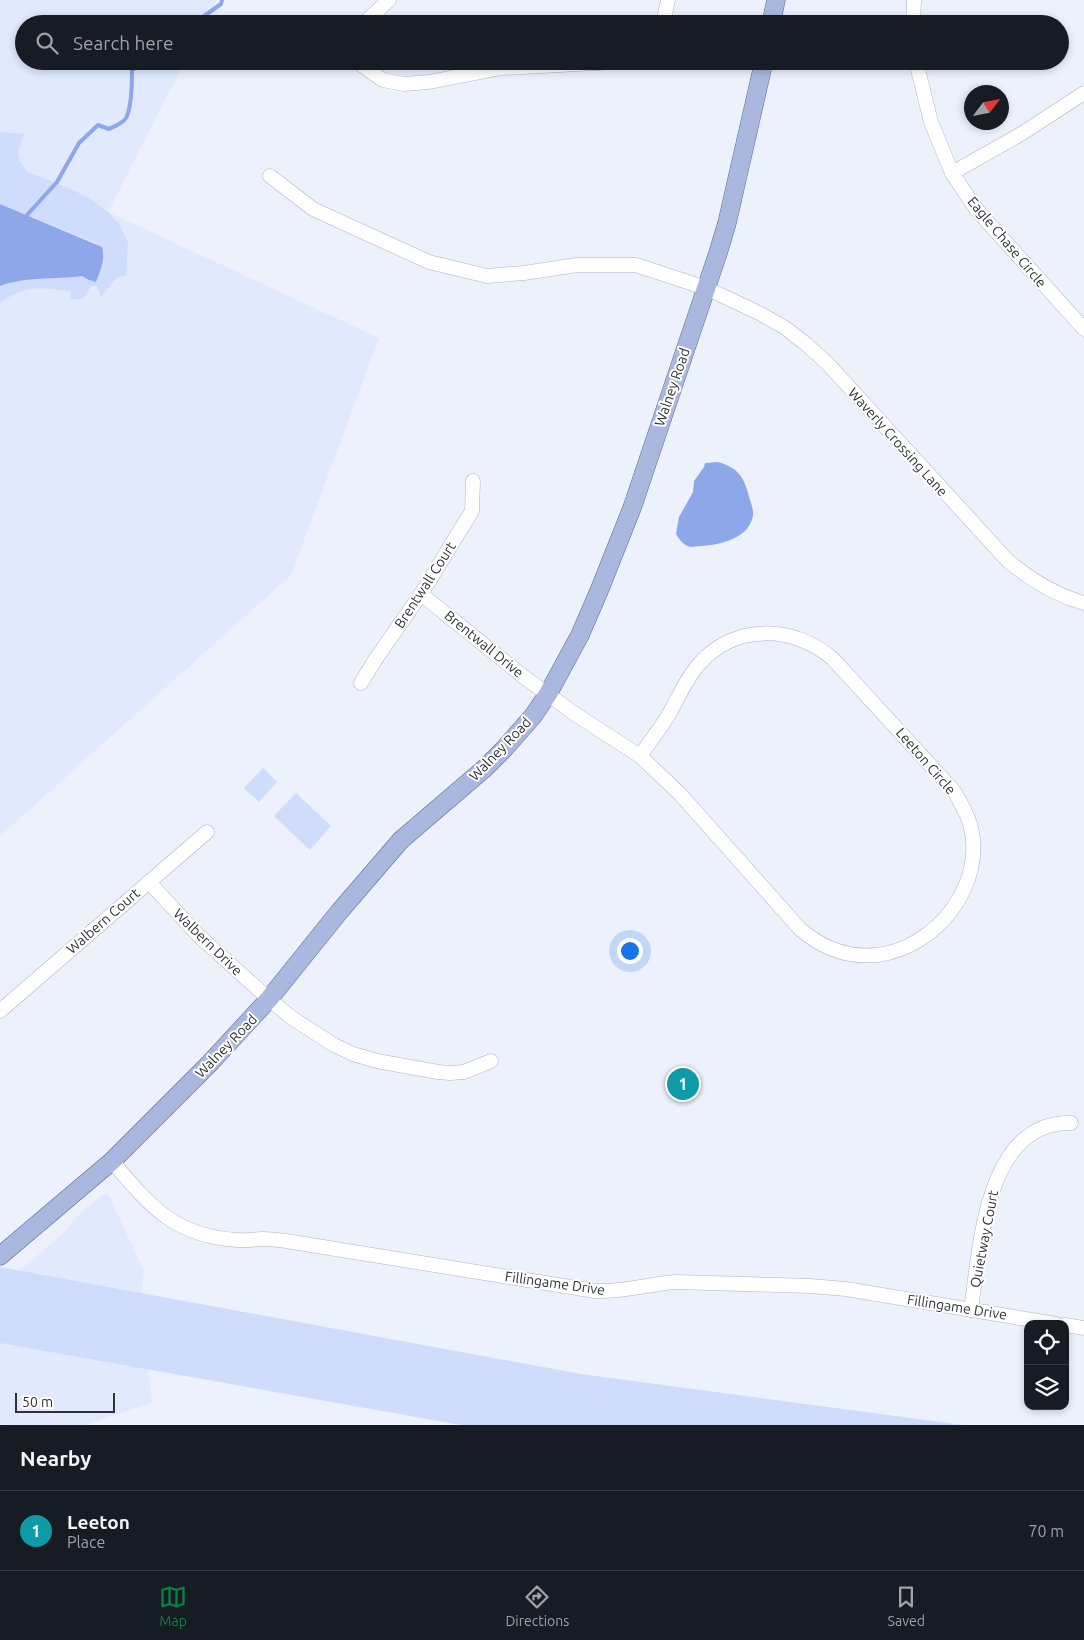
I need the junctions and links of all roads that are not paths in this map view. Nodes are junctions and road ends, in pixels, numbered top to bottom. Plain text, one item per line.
1 (389, 0) edge
2 (668, 0) edge
3 (776, 0) edge
4 (914, 0) edge
5 (373, 15) edge
6 (665, 15) edge
7 (773, 15) edge
8 (913, 15) edge
9 (369, 70) edge
10 (491, 70) edge
11 (762, 70) edge
12 (918, 70) edge
13 (1084, 93) edge
14 (952, 172) junction
15 (270, 176) dead end
16 (706, 288) junction
17 (1084, 329) edge
18 (473, 481) dead end
19 (421, 594) junction
20 (1084, 603) edge
21 (361, 683) dead end
22 (548, 694) junction
23 (640, 756) junction
24 (207, 832) dead end
25 (149, 882) junction
26 (269, 1000) junction
27 (0, 1011) edge
28 (491, 1061) dead end
29 (1071, 1123) dead end
30 (112, 1161) junction
31 (0, 1256) edge
32 (971, 1310) junction
33 (1032, 1320) edge
34 (1069, 1326) edge
35 (1084, 1328) edge

1 - 5 street
2 - 6 street
3 - 7 main road
4 - 8 street
9 - 10 street
11 - 16 main road, Walney Road
12 - 14 street, Eagle Chase Circle
13 - 14 street
14 - 17 street, Eagle Chase Circle
15 - 16 street, Waverly Crossing Lane
16 - 20 street, Waverly Crossing Lane
16 - 22 main road, Walney Road
18 - 19 street, Brentwall Court
19 - 21 street, Brentwall Court
19 - 22 street, Brentwall Drive
22 - 23 street, Leeton Circle
22 - 26 main road, Walney Road
23 - 23 street, Leeton Circle
24 - 25 street, Walbern Court
25 - 26 street, Walbern Drive
25 - 27 street, Walbern Court
26 - 28 street, Walbern Drive
26 - 30 main road, Walney Road
29 - 32 street, Quietway Court
30 - 31 main road, Walney Road
30 - 32 street, Fillingame Drive
32 - 33 street, Fillingame Drive
34 - 35 street

